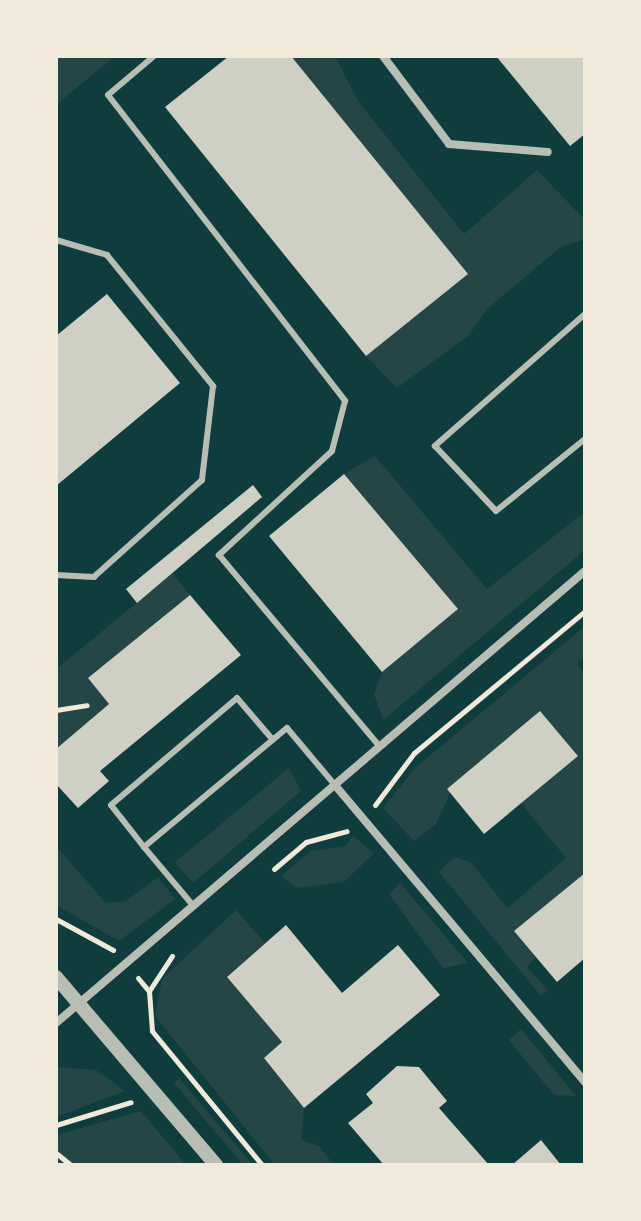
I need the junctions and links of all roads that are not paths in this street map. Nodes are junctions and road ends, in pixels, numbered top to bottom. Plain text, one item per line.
1 (154, 56) edge
2 (383, 56) edge
3 (548, 152) dead end
4 (56, 240) edge
5 (585, 314) edge
6 (585, 439) edge
7 (585, 571) edge
8 (56, 575) edge
9 (273, 740) junction
10 (379, 746) junction
11 (334, 784) junction
12 (144, 847) junction
13 (191, 903) junction
14 (56, 977) edge
15 (78, 1003) junction
16 (56, 1023) edge
17 (585, 1082) edge
18 (216, 1165) edge

1 - 10 lane
2 - 3 street
4 - 8 lane
5 - 6 lane
7 - 10 street
9 - 11 lane
9 - 12 lane
9 - 12 lane
10 - 11 street
11 - 13 street
11 - 17 street
12 - 13 lane
13 - 15 street
14 - 15 street
15 - 16 street
15 - 18 street

